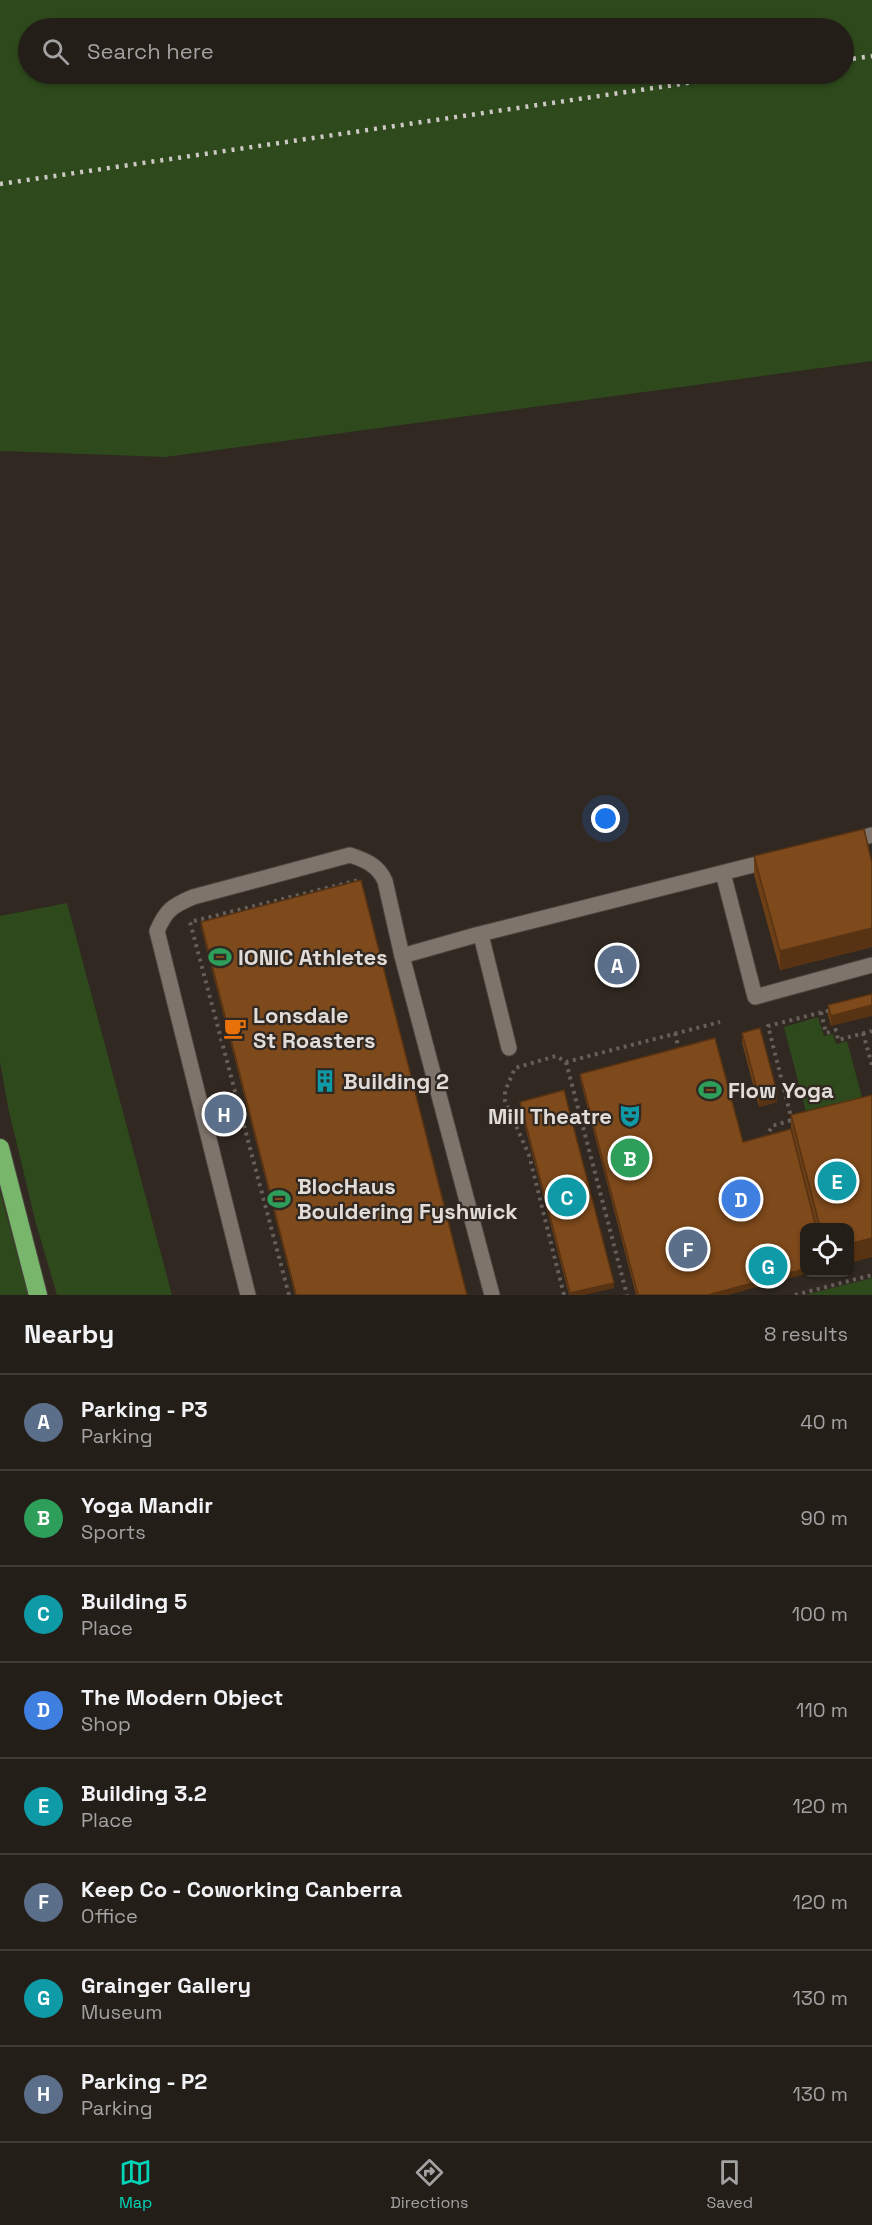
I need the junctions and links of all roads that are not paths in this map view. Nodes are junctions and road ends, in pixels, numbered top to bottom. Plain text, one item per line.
1 (872, 835) edge
2 (826, 847) edge
3 (792, 855) edge
4 (723, 873) junction
5 (481, 935) junction
6 (402, 956) junction
7 (872, 965) edge
8 (509, 1048) dead end
9 (0, 1148) edge
10 (38, 1295) edge
11 (248, 1295) edge
12 (492, 1295) edge

1 - 2 lane
3 - 4 lane
4 - 5 lane
4 - 7 lane
5 - 6 lane
5 - 8 lane
6 - 11 lane
6 - 12 lane
9 - 10 highway

